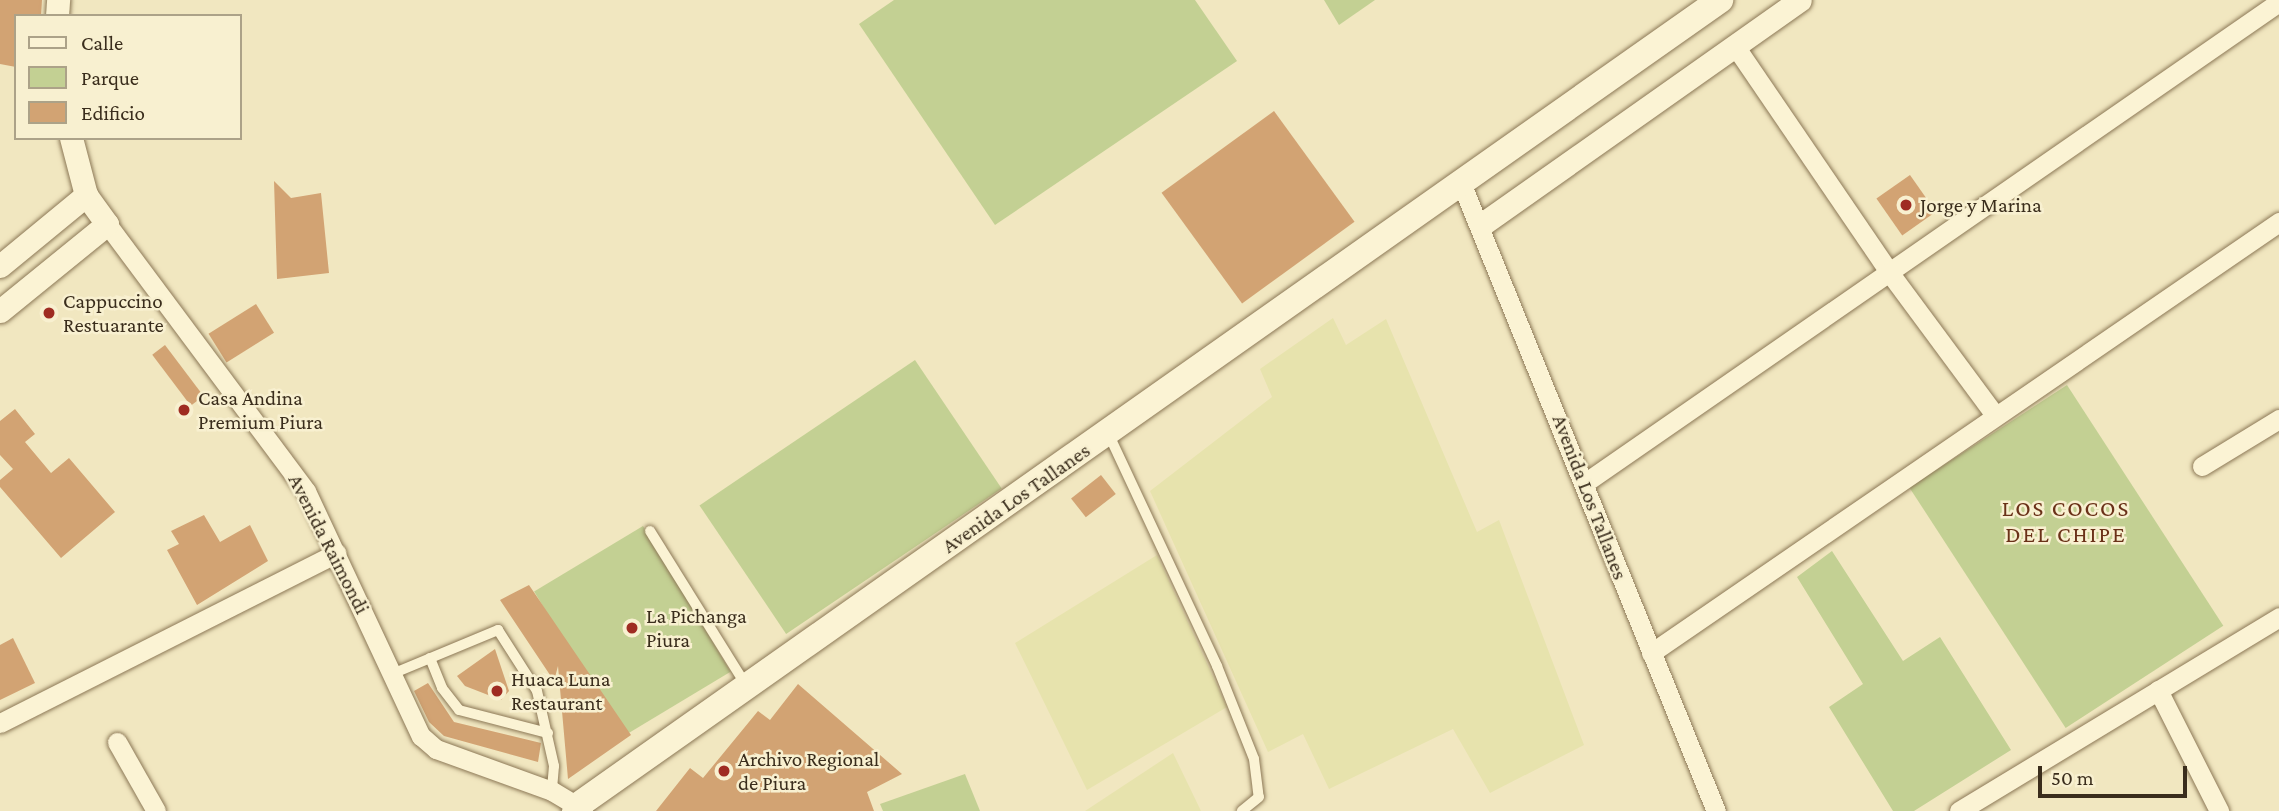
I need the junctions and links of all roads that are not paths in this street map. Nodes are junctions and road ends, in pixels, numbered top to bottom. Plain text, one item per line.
1 (1720, 0) edge
2 (1800, 0) edge
3 (2279, 2) edge
4 (1735, 46) junction
5 (72, 140) edge
6 (1462, 185) junction
7 (86, 195) junction
8 (2279, 222) edge
9 (107, 224) junction
10 (1482, 225) junction
11 (0, 266) edge
12 (1889, 272) junction
13 (0, 309) edge
14 (1995, 415) junction
15 (2279, 418) edge
16 (1108, 433) junction
17 (2202, 466) dead end
18 (1586, 482) junction
19 (650, 531) dead end
20 (337, 553) junction
21 (2279, 617) edge
22 (1651, 653) junction
23 (430, 658) junction
24 (392, 674) junction
25 (747, 687) junction
26 (2158, 690) junction
27 (0, 723) edge
28 (548, 733) junction
29 (117, 742) dead end
30 (552, 791) junction
31 (576, 809) edge
32 (1961, 810) edge
33 (156, 811) edge
34 (1242, 811) edge
35 (1716, 811) edge
36 (2219, 811) edge

1 - 6 main road, Avenida Los Tallanes
2 - 4 street
3 - 12 street
4 - 10 street
4 - 12 street
5 - 7 street
6 - 10 street, Avenida Los Tallanes
6 - 16 main road, Avenida Los Tallanes
7 - 9 street, Avenida Raimondi
7 - 11 street
8 - 14 street
9 - 13 street
9 - 20 street, Avenida Raimondi
10 - 18 street, Avenida Los Tallanes
12 - 14 street
12 - 18 street
14 - 22 street
15 - 17 street
16 - 25 main road, Avenida Los Tallanes
16 - 34 lane
18 - 22 street, Avenida Los Tallanes
19 - 25 lane
20 - 24 street, Avenida Raimondi
20 - 27 street
21 - 26 street
22 - 35 street, Avenida Los Tallanes
23 - 24 lane
23 - 28 lane
23 - 28 lane
24 - 30 street, Avenida Raimondi
25 - 31 main road, Avenida Los Tallanes
26 - 32 street
26 - 36 street
28 - 30 lane
29 - 33 street
30 - 31 street, Avenida Raimondi

